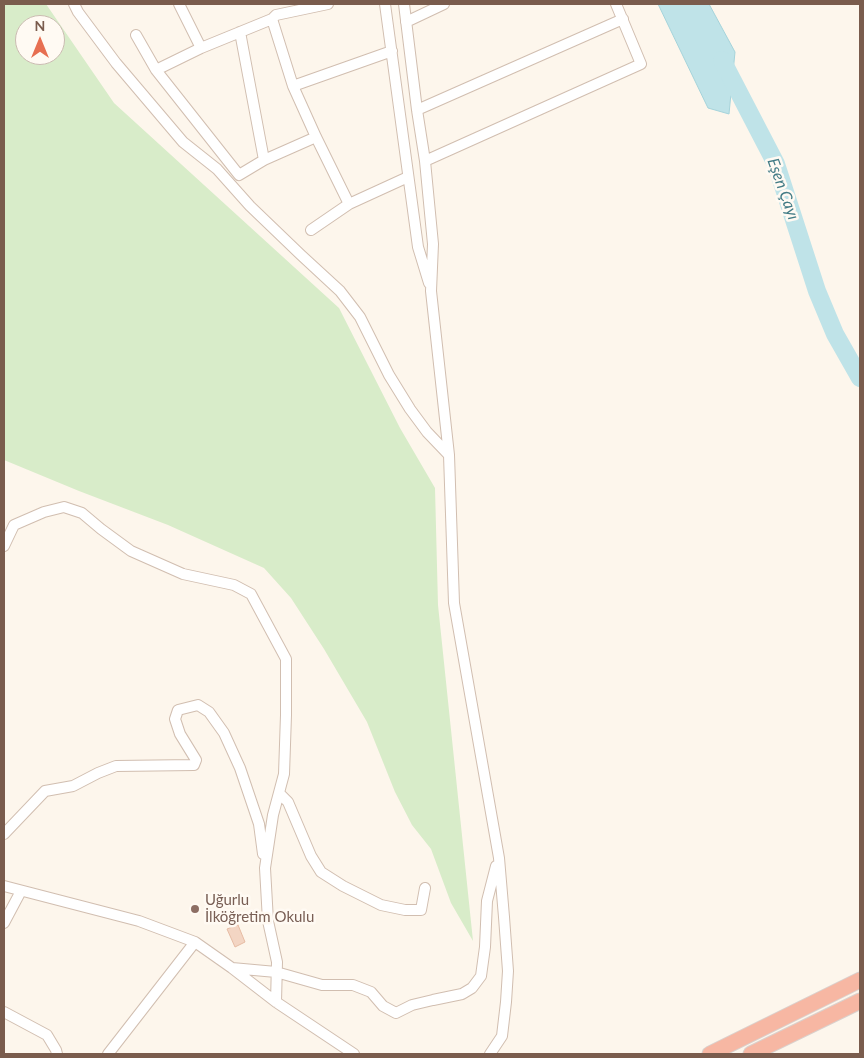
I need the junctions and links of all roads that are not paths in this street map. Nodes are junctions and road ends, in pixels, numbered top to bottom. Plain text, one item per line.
1 (74, 4) edge
2 (179, 4) edge
3 (275, 4) edge
4 (328, 4) edge
5 (385, 4) edge
6 (404, 4) edge
7 (444, 4) edge
8 (616, 4) edge
9 (297, 7) edge
10 (274, 17) junction
11 (623, 19) junction
12 (406, 22) junction
13 (240, 32) junction
14 (136, 35) dead end
15 (201, 48) junction
16 (392, 51) junction
17 (156, 70) junction
18 (293, 86) junction
19 (417, 110) junction
20 (316, 137) junction
21 (264, 160) junction
22 (425, 161) junction
23 (408, 177) junction
24 (349, 204) junction
25 (311, 230) dead end
26 (431, 291) junction
27 (449, 455) junction
28 (4, 546) edge
29 (279, 793) junction
30 (4, 834) edge
31 (499, 858) junction
32 (265, 868) junction
33 (4, 886) edge
34 (425, 888) dead end
35 (21, 891) junction
36 (4, 923) edge
37 (195, 942) junction
38 (232, 968) junction
39 (276, 972) junction
40 (860, 980) edge
41 (860, 1001) edge
42 (276, 1002) junction
43 (4, 1012) edge
44 (56, 1054) edge
45 (108, 1054) edge
46 (354, 1054) edge
47 (490, 1054) edge
48 (710, 1054) edge
49 (751, 1054) edge

1 - 27 street
2 - 15 street
3 - 10 street
4 - 9 street
5 - 16 street
6 - 12 street
7 - 12 street
8 - 11 street
9 - 10 street
10 - 13 street
10 - 18 street
11 - 19 street
11 - 22 street
12 - 19 street
13 - 15 street
13 - 21 street
14 - 17 street
15 - 17 street
16 - 18 street
16 - 23 street
17 - 21 street
18 - 20 street
19 - 22 street
20 - 21 street
20 - 24 street
22 - 26 street
23 - 24 street
23 - 26 street
24 - 25 street
26 - 27 street
27 - 31 street
28 - 29 street
29 - 32 street
29 - 34 street
30 - 32 street
31 - 39 street
31 - 47 street
32 - 39 street
33 - 35 street
35 - 36 street
35 - 37 street
37 - 38 street
37 - 45 street
38 - 39 street
38 - 42 street
39 - 42 street
40 - 48 highway
41 - 49 highway
42 - 46 street
43 - 44 street

